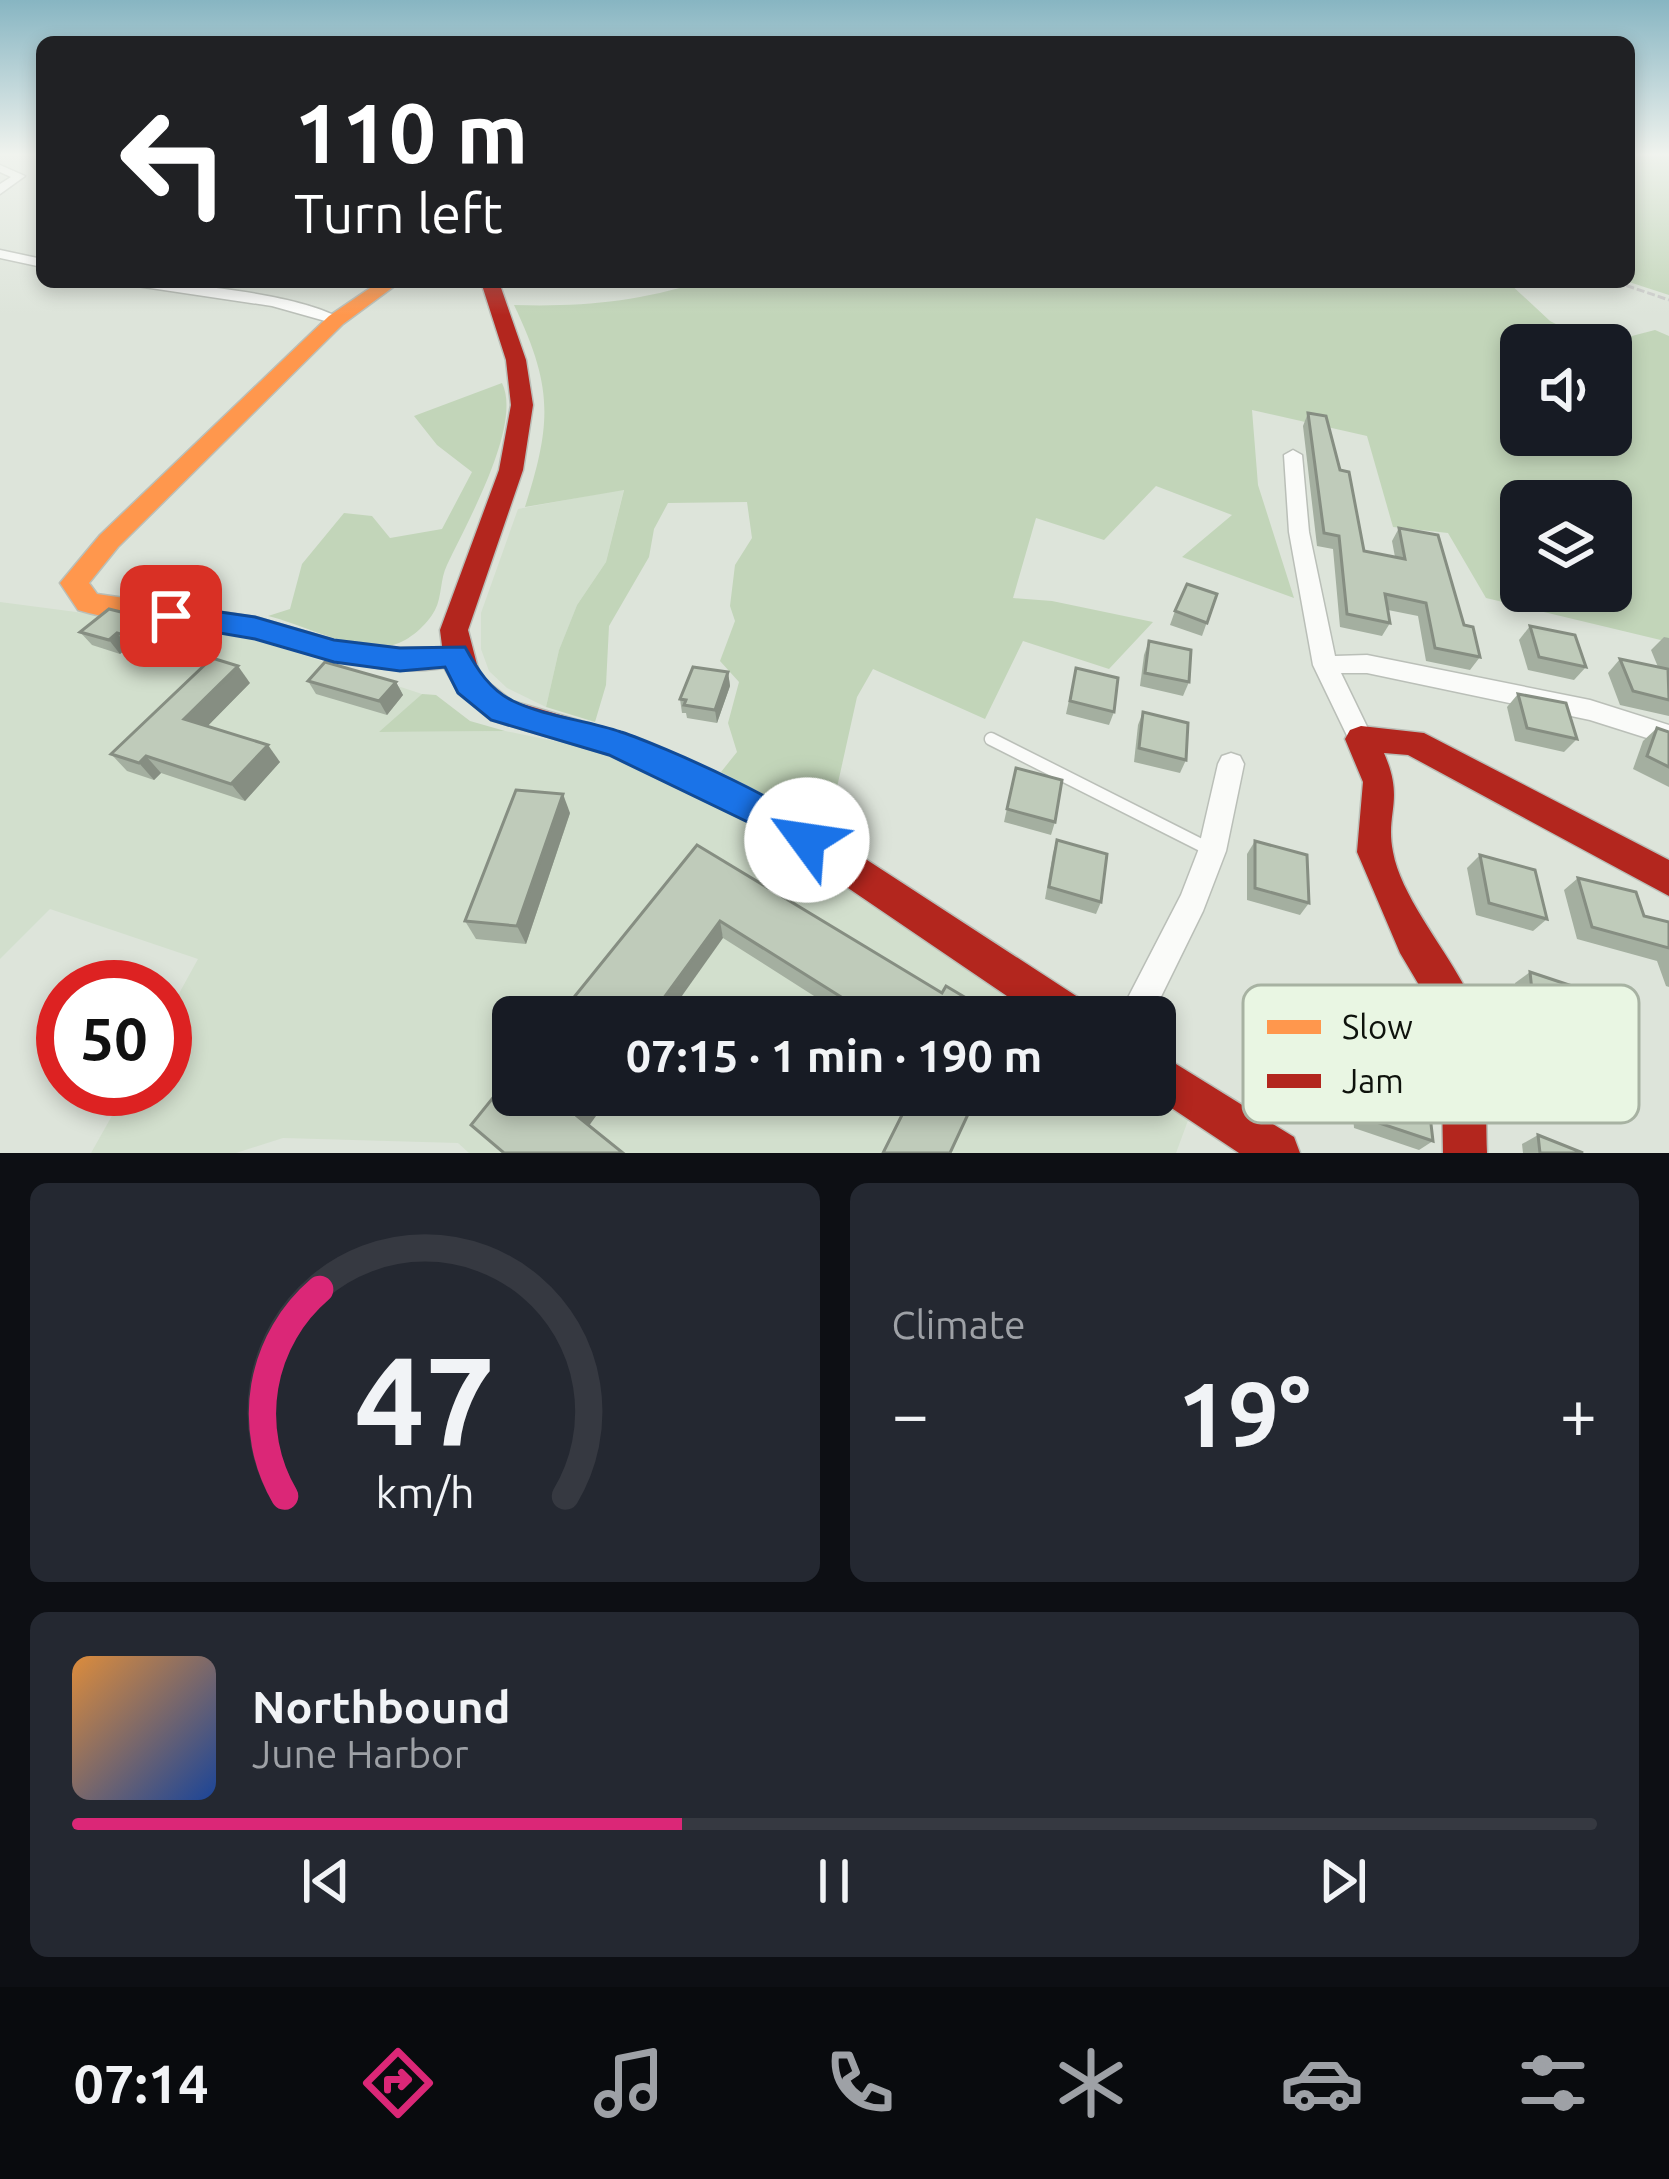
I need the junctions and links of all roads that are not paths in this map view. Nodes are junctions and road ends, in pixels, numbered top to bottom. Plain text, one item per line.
1 (0, 254) edge
2 (36, 262) edge
3 (178, 288) edge
4 (382, 288) edge
5 (492, 288) edge
6 (336, 320) junction
7 (1293, 454) dead end
8 (454, 655) junction
9 (1325, 665) junction
10 (1669, 735) edge
11 (991, 739) dead end
12 (1360, 739) junction
13 (1231, 764) dead end
14 (1212, 851) junction
15 (1669, 879) edge
16 (1441, 985) edge
17 (1041, 996) edge
18 (1145, 996) edge
19 (1176, 1086) edge
20 (1464, 1123) edge
21 (1278, 1153) edge
22 (1465, 1153) edge

1 - 2 street
3 - 6 street
4 - 6 street
5 - 8 street
6 - 8 street
7 - 9 street
8 - 17 street
9 - 10 street
9 - 12 street
11 - 14 lane
12 - 15 street
12 - 16 street
13 - 14 street
14 - 18 street
19 - 21 street
20 - 22 street

